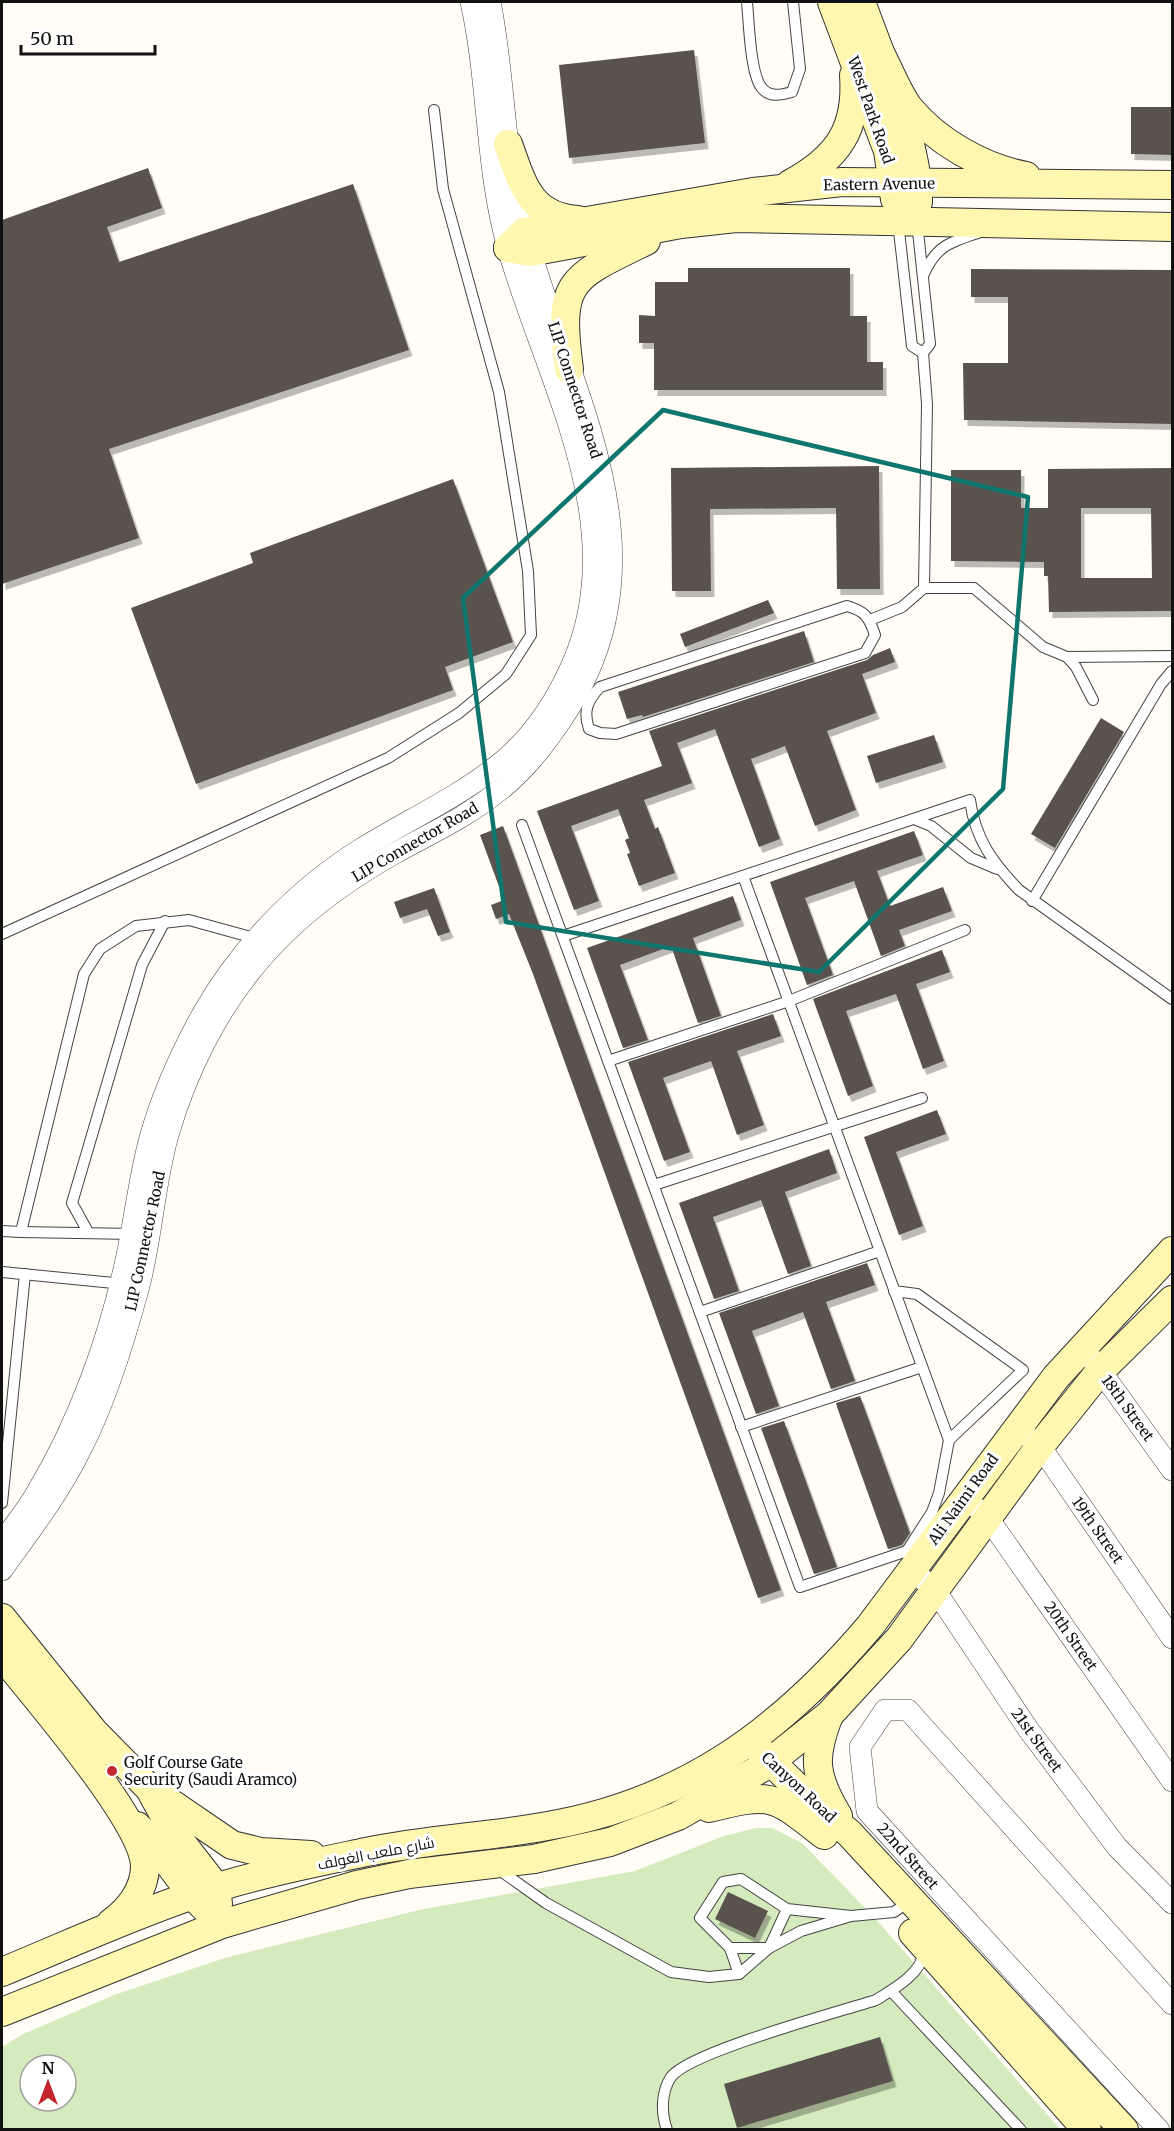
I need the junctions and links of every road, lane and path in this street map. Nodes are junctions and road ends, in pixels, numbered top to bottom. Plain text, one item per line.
1 (747, 2) edge
2 (793, 2) edge
3 (832, 2) edge
4 (861, 2) edge
5 (485, 3) edge
6 (866, 53) junction
7 (434, 110) dead end
8 (508, 144) junction
9 (906, 183) junction
10 (1073, 184) junction
11 (1173, 185) edge
12 (784, 187) junction
13 (589, 220) junction
14 (908, 222) junction
15 (681, 224) junction
16 (1006, 225) junction
17 (1173, 227) edge
18 (521, 244) junction
19 (922, 279) junction
20 (923, 353) junction
21 (569, 369) junction
22 (924, 588) junction
23 (870, 620) junction
24 (1173, 656) edge
25 (1067, 657) junction
26 (593, 664) junction
27 (1173, 671) edge
28 (600, 687) junction
29 (1093, 700) dead end
30 (914, 819) junction
31 (522, 825) dead end
32 (999, 870) junction
33 (743, 876) junction
34 (1032, 901) junction
35 (165, 921) junction
36 (965, 930) dead end
37 (2, 934) edge
38 (563, 936) junction
39 (265, 941) junction
40 (1173, 999) edge
41 (789, 1001) junction
42 (608, 1061) junction
43 (922, 1098) dead end
44 (834, 1125) junction
45 (654, 1185) junction
46 (2, 1231) edge
47 (21, 1232) junction
48 (88, 1232) junction
49 (140, 1234) junction
50 (880, 1251) junction
51 (1173, 1251) edge
52 (2, 1272) edge
53 (25, 1274) junction
54 (129, 1285) junction
55 (894, 1291) junction
56 (1173, 1300) edge
57 (700, 1312) junction
58 (1084, 1347) junction
59 (922, 1367) junction
60 (1100, 1371) junction
61 (741, 1427) junction
62 (1016, 1427) junction
63 (949, 1440) junction
64 (1040, 1446) junction
65 (1173, 1470) edge
66 (964, 1497) junction
67 (2, 1503) edge
68 (988, 1518) junction
69 (2, 1543) edge
70 (2, 1570) edge
71 (912, 1570) junction
72 (935, 1590) junction
73 (2, 1618) edge
74 (1173, 1638) edge
75 (2, 1656) edge
76 (829, 1715) junction
77 (762, 1756) junction
78 (1173, 1781) edge
79 (150, 1789) junction
80 (127, 1816) junction
81 (678, 1816) junction
82 (837, 1834) junction
83 (367, 1852) junction
84 (491, 1864) junction
85 (204, 1891) junction
86 (1173, 1902) edge
87 (902, 1907) junction
88 (787, 1909) junction
89 (851, 1916) junction
90 (222, 1924) junction
91 (103, 1930) junction
92 (926, 1946) junction
93 (730, 1948) junction
94 (769, 1948) junction
95 (2, 1972) edge
96 (739, 1974) junction
97 (891, 1990) junction
98 (1173, 2004) edge
99 (2, 2012) edge
100 (667, 2130) edge
101 (1021, 2130) edge
102 (1087, 2130) edge
103 (1124, 2130) edge
104 (1158, 2130) edge

1 - 2 lane
3 - 6 main road, West Park Road
4 - 6 main road, West Park Road
5 - 8 street, LIP Connector Road
5 - 18 street, LIP Connector Road
6 - 9 main road, West Park Road
6 - 10 main road
6 - 12 main road
7 - 37 lane
8 - 13 main road, Eastern Avenue
8 - 18 street, LIP Connector Road
9 - 10 main road, Eastern Avenue
9 - 12 main road, Eastern Avenue
9 - 14 main road, West Park Road
10 - 11 main road, Eastern Avenue
12 - 13 main road, Eastern Avenue
13 - 18 main road, Eastern Avenue
14 - 15 main road
14 - 16 main road
14 - 19 lane
14 - 20 lane
15 - 18 main road
15 - 21 main road
16 - 17 main road
16 - 19 lane
18 - 21 street, LIP Connector Road
18 - 39 street, LIP Connector Road
19 - 20 lane
20 - 22 lane
21 - 26 street, LIP Connector Road
22 - 23 lane
22 - 25 lane
23 - 28 lane
23 - 28 lane
24 - 25 lane
25 - 29 lane
26 - 28 lane
26 - 39 street, LIP Connector Road
27 - 34 lane
30 - 32 lane
30 - 32 lane
30 - 33 lane
31 - 38 lane
32 - 34 lane
33 - 38 lane
33 - 41 lane
34 - 40 lane
35 - 39 lane
35 - 47 lane
35 - 48 lane
36 - 41 lane
38 - 42 lane
39 - 49 street, LIP Connector Road
41 - 42 lane
41 - 44 lane
42 - 45 lane
43 - 44 lane
44 - 45 lane
44 - 50 lane
45 - 57 lane
46 - 47 lane
47 - 48 lane
48 - 49 lane
49 - 54 street, LIP Connector Road
50 - 55 lane
50 - 57 lane
51 - 58 main road, Ali Naimi Road
52 - 53 lane
53 - 54 lane
53 - 67 lane
54 - 69 street, LIP Connector Road
54 - 70 street, LIP Connector Road
55 - 59 lane
55 - 63 lane
56 - 60 main road, Ali Naimi Road
57 - 61 lane
58 - 60 street, 18th Street
58 - 62 main road, Ali Naimi Road
59 - 61 lane
59 - 63 lane
60 - 64 main road, Ali Naimi Road
60 - 65 street, 18th Street
61 - 63 lane
62 - 64 street, 19th Street
62 - 66 main road, Ali Naimi Road
64 - 68 main road, Ali Naimi Road
64 - 74 street, 19th Street
66 - 68 street, 20th Street
66 - 71 main road, Ali Naimi Road
68 - 72 main road, Ali Naimi Road
68 - 78 street, 20th Street
71 - 72 street, 21st Street
71 - 77 main road, Ali Naimi Road
72 - 76 main road, Ali Naimi Road
72 - 86 street, 21st Street
73 - 79 main road
75 - 80 main road
76 - 77 main road, Ali Naimi Road
76 - 82 main road
77 - 81 main road
77 - 82 main road, Canyon Road
77 - 83 main road, شارع ملعب الغولف
79 - 83 main road
79 - 85 main road
80 - 85 main road
80 - 91 main road
81 - 82 main road
81 - 84 main road, شارع ملعب الغولف
82 - 87 main road, Canyon Road
83 - 85 main road, شارع ملعب الغولف
84 - 90 main road, شارع ملعب الغولف
84 - 96 lane
85 - 90 main road
85 - 91 main road, شارع ملعب الغولف
87 - 89 lane
87 - 92 main road, Canyon Road
87 - 103 main road, Canyon Road
88 - 89 lane
88 - 93 lane
88 - 94 lane
89 - 94 lane
90 - 99 main road, شارع ملعب الغولف
91 - 95 main road, شارع ملعب الغولف
92 - 97 lane
92 - 102 main road, Canyon Road
93 - 94 lane
93 - 96 lane
94 - 96 lane
97 - 100 lane
97 - 101 lane
98 - 104 street, 22nd Street

